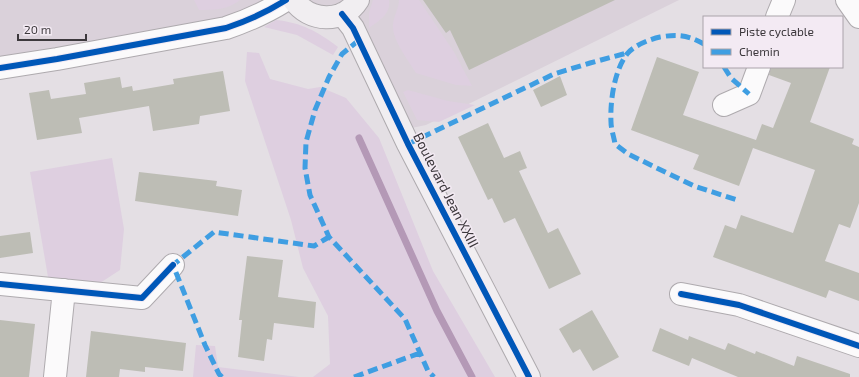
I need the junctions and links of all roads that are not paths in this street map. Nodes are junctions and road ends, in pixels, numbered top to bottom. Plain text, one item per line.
1 (286, 0) edge
2 (294, 0) edge
3 (358, 0) edge
4 (784, 0) edge
5 (847, 0) edge
6 (342, 14) junction
7 (777, 16) edge
8 (859, 17) edge
9 (0, 68) edge
10 (759, 68) edge
11 (724, 105) dead end
12 (173, 265) dead end
13 (0, 284) edge
14 (64, 290) junction
15 (681, 294) dead end
16 (859, 346) edge
17 (55, 377) edge
18 (529, 377) edge

1 - 9 street
2 - 6 main road
3 - 6 main road
4 - 7 street
5 - 8 street
6 - 18 main road, Boulevard Jean XXIII
10 - 11 street
12 - 14 street
13 - 14 street
14 - 17 street
15 - 16 street

